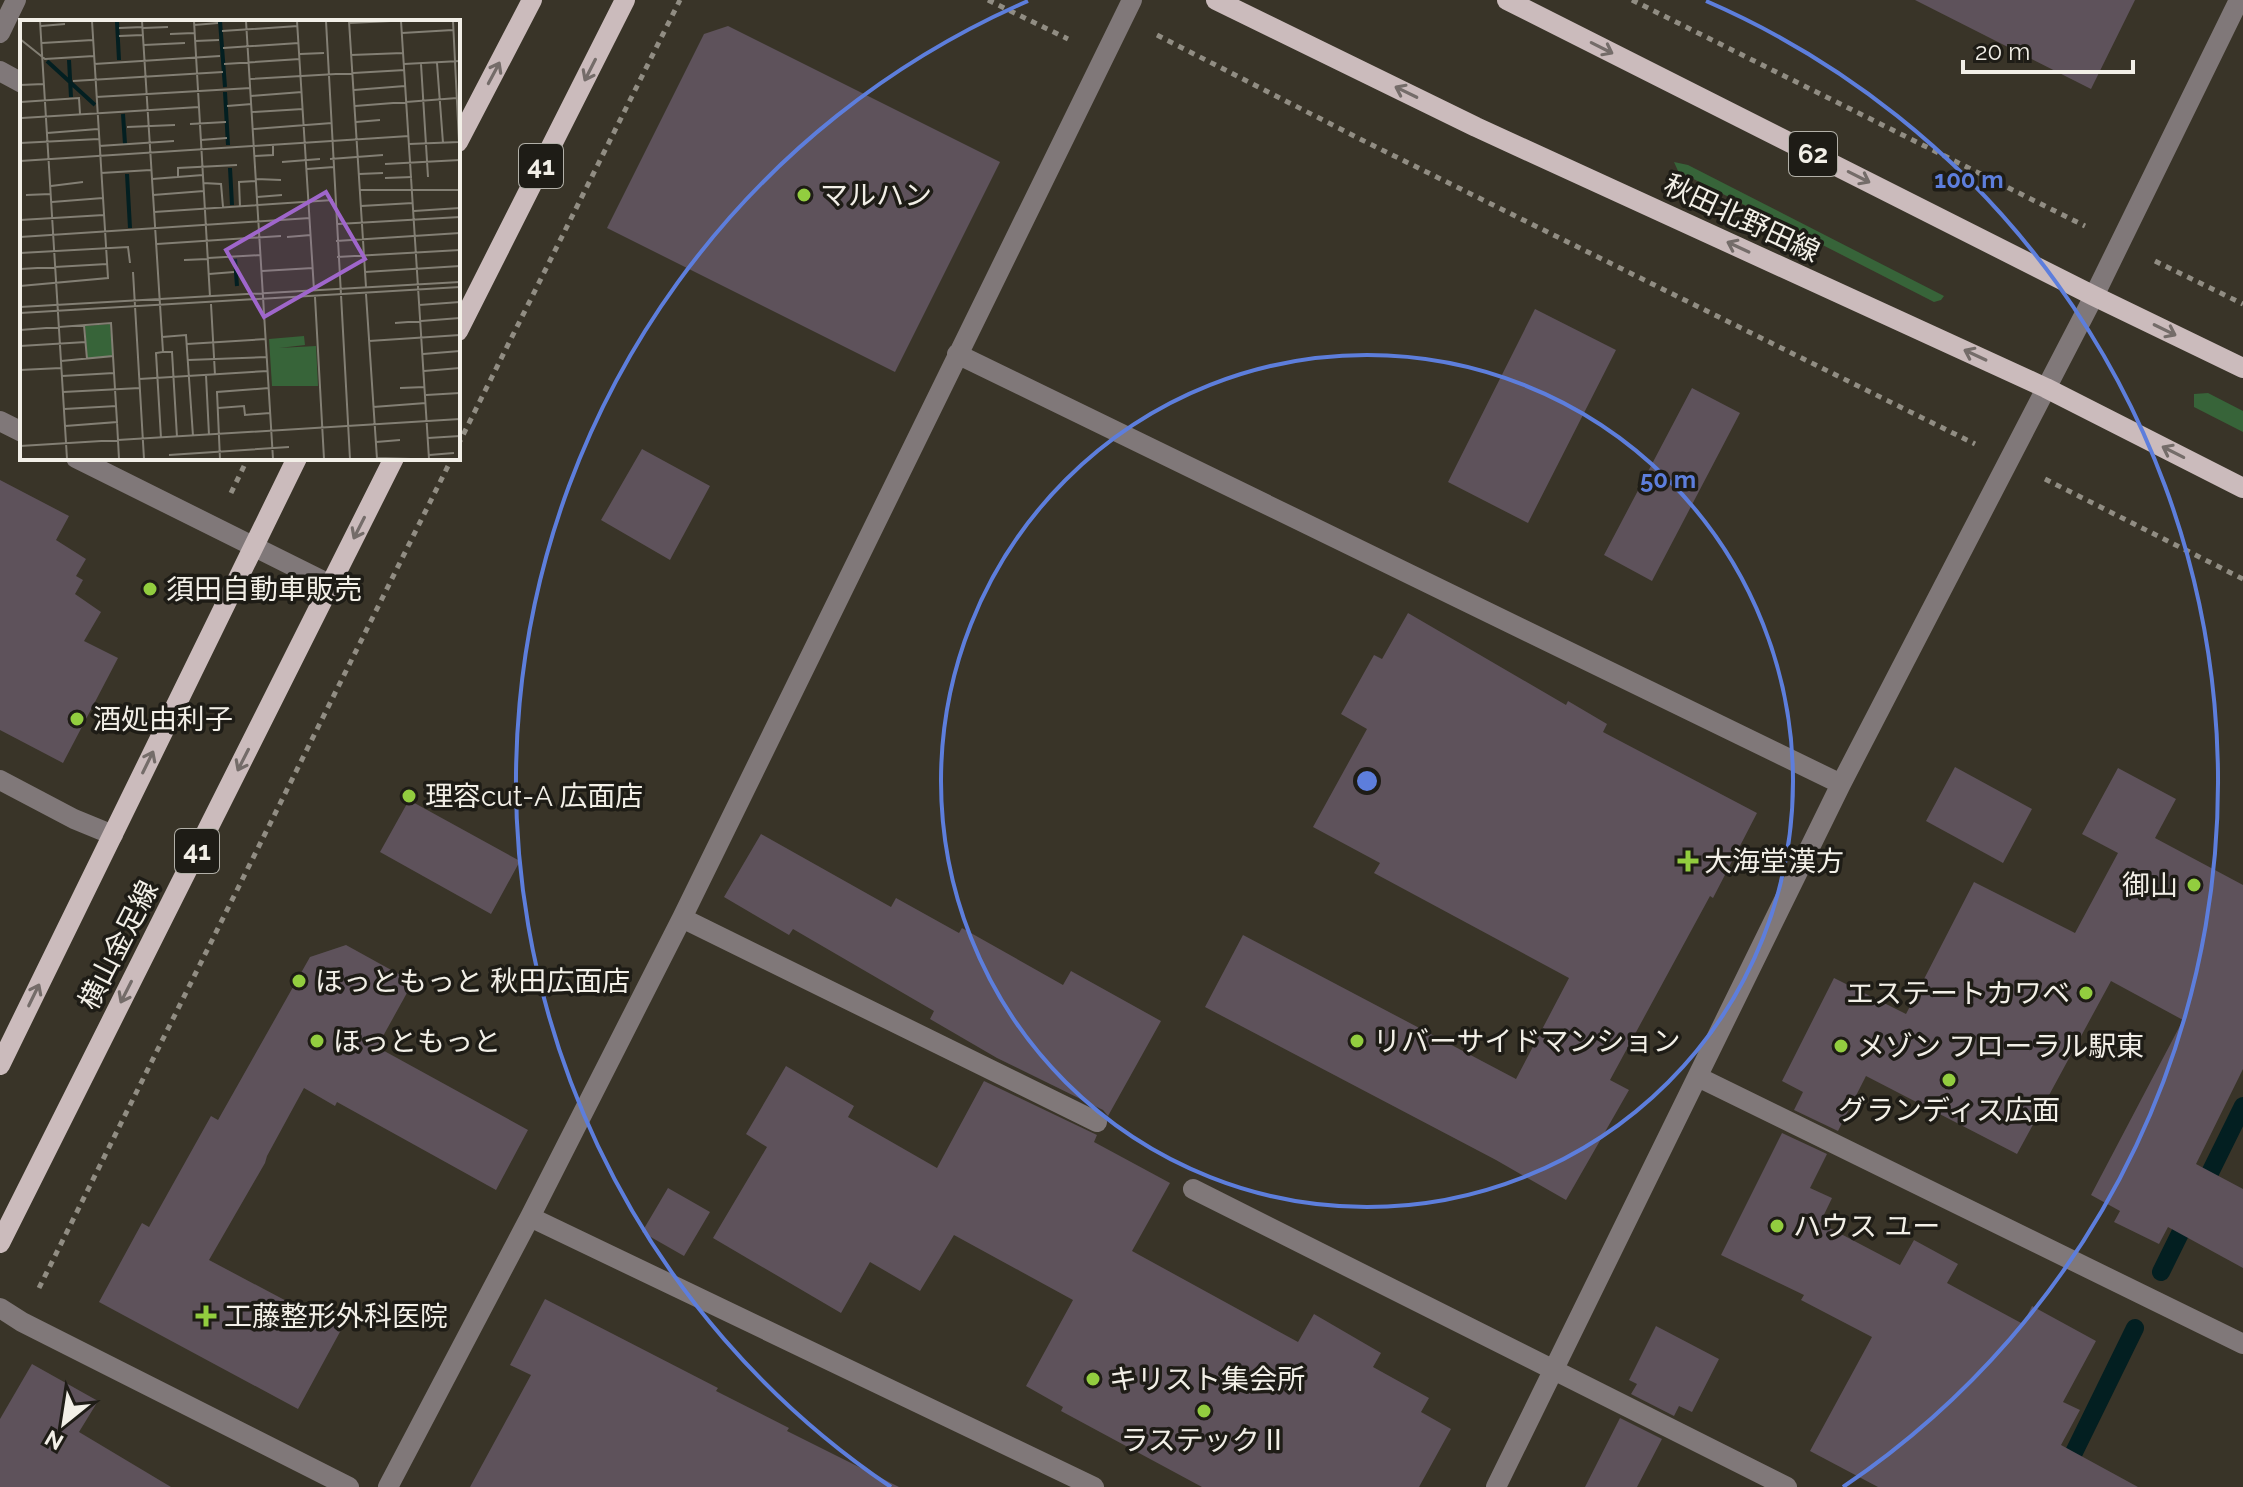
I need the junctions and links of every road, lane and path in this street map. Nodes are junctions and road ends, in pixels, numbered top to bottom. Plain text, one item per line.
1 (16, 0) edge
2 (532, 0) edge
3 (625, 0) edge
4 (680, 0) edge
5 (988, 0) edge
6 (1216, 0) edge
7 (1507, 0) edge
8 (1632, 0) edge
9 (2239, 0) edge
10 (1128, 9) edge
11 (0, 33) edge
12 (1105, 56) junction
13 (0, 71) edge
14 (20, 82) edge
15 (460, 138) edge
16 (2120, 243) junction
17 (2094, 296) junction
18 (2243, 304) edge
19 (464, 306) edge
20 (957, 354) junction
21 (2243, 368) edge
22 (2046, 388) junction
23 (0, 421) edge
24 (20, 431) edge
25 (460, 441) edge
26 (80, 460) edge
27 (296, 460) edge
28 (393, 460) edge
29 (451, 460) edge
30 (2008, 461) junction
31 (2243, 488) edge
32 (253, 545) junction
33 (2243, 579) edge
34 (331, 585) junction
35 (0, 780) edge
36 (1841, 784) junction
37 (113, 835) junction
38 (682, 918) junction
39 (0, 1065) edge
40 (1698, 1077) junction
41 (1097, 1122) dead end
42 (1193, 1189) dead end
43 (530, 1217) junction
44 (0, 1243) edge
45 (0, 1308) edge
46 (22, 1322) junction
47 (2243, 1344) edge
48 (1554, 1370) junction
49 (349, 1487) edge
50 (388, 1487) edge
51 (1094, 1487) edge
52 (1496, 1487) edge
53 (1787, 1487) edge

1 - 11 street
15 -> 2 main road
3 -> 19 main road, 41
4 - 25 path
5 - 12 path
22 -> 6 main road, 秋田北野田線
7 -> 17 main road, 62
8 - 16 path
9 - 16 street
10 - 12 street
10 - 30 path
12 - 20 street
13 - 14 street
16 - 17 street
16 - 18 path
17 -> 21 main road, 62
17 - 22 street
20 - 36 street
20 - 38 street
22 - 30 street
31 -> 22 main road, 秋田北野田線
23 - 24 street
26 - 32 street
27 - 32 main road, 横山金足線
28 -> 34 main road, 横山金足線 / 41
29 - 46 path
30 - 33 path
30 - 36 street
32 - 34 street
37 -> 32 main road, 横山金足線
34 -> 44 main road, 横山金足線 / 41
35 - 37 street
36 - 40 street
39 -> 37 main road, 横山金足線
38 - 41 street
38 - 43 street
40 - 47 street
40 - 48 street
42 - 48 street
43 - 50 street
43 - 51 street
45 - 46 street
46 - 49 street
48 - 52 street
48 - 53 street

